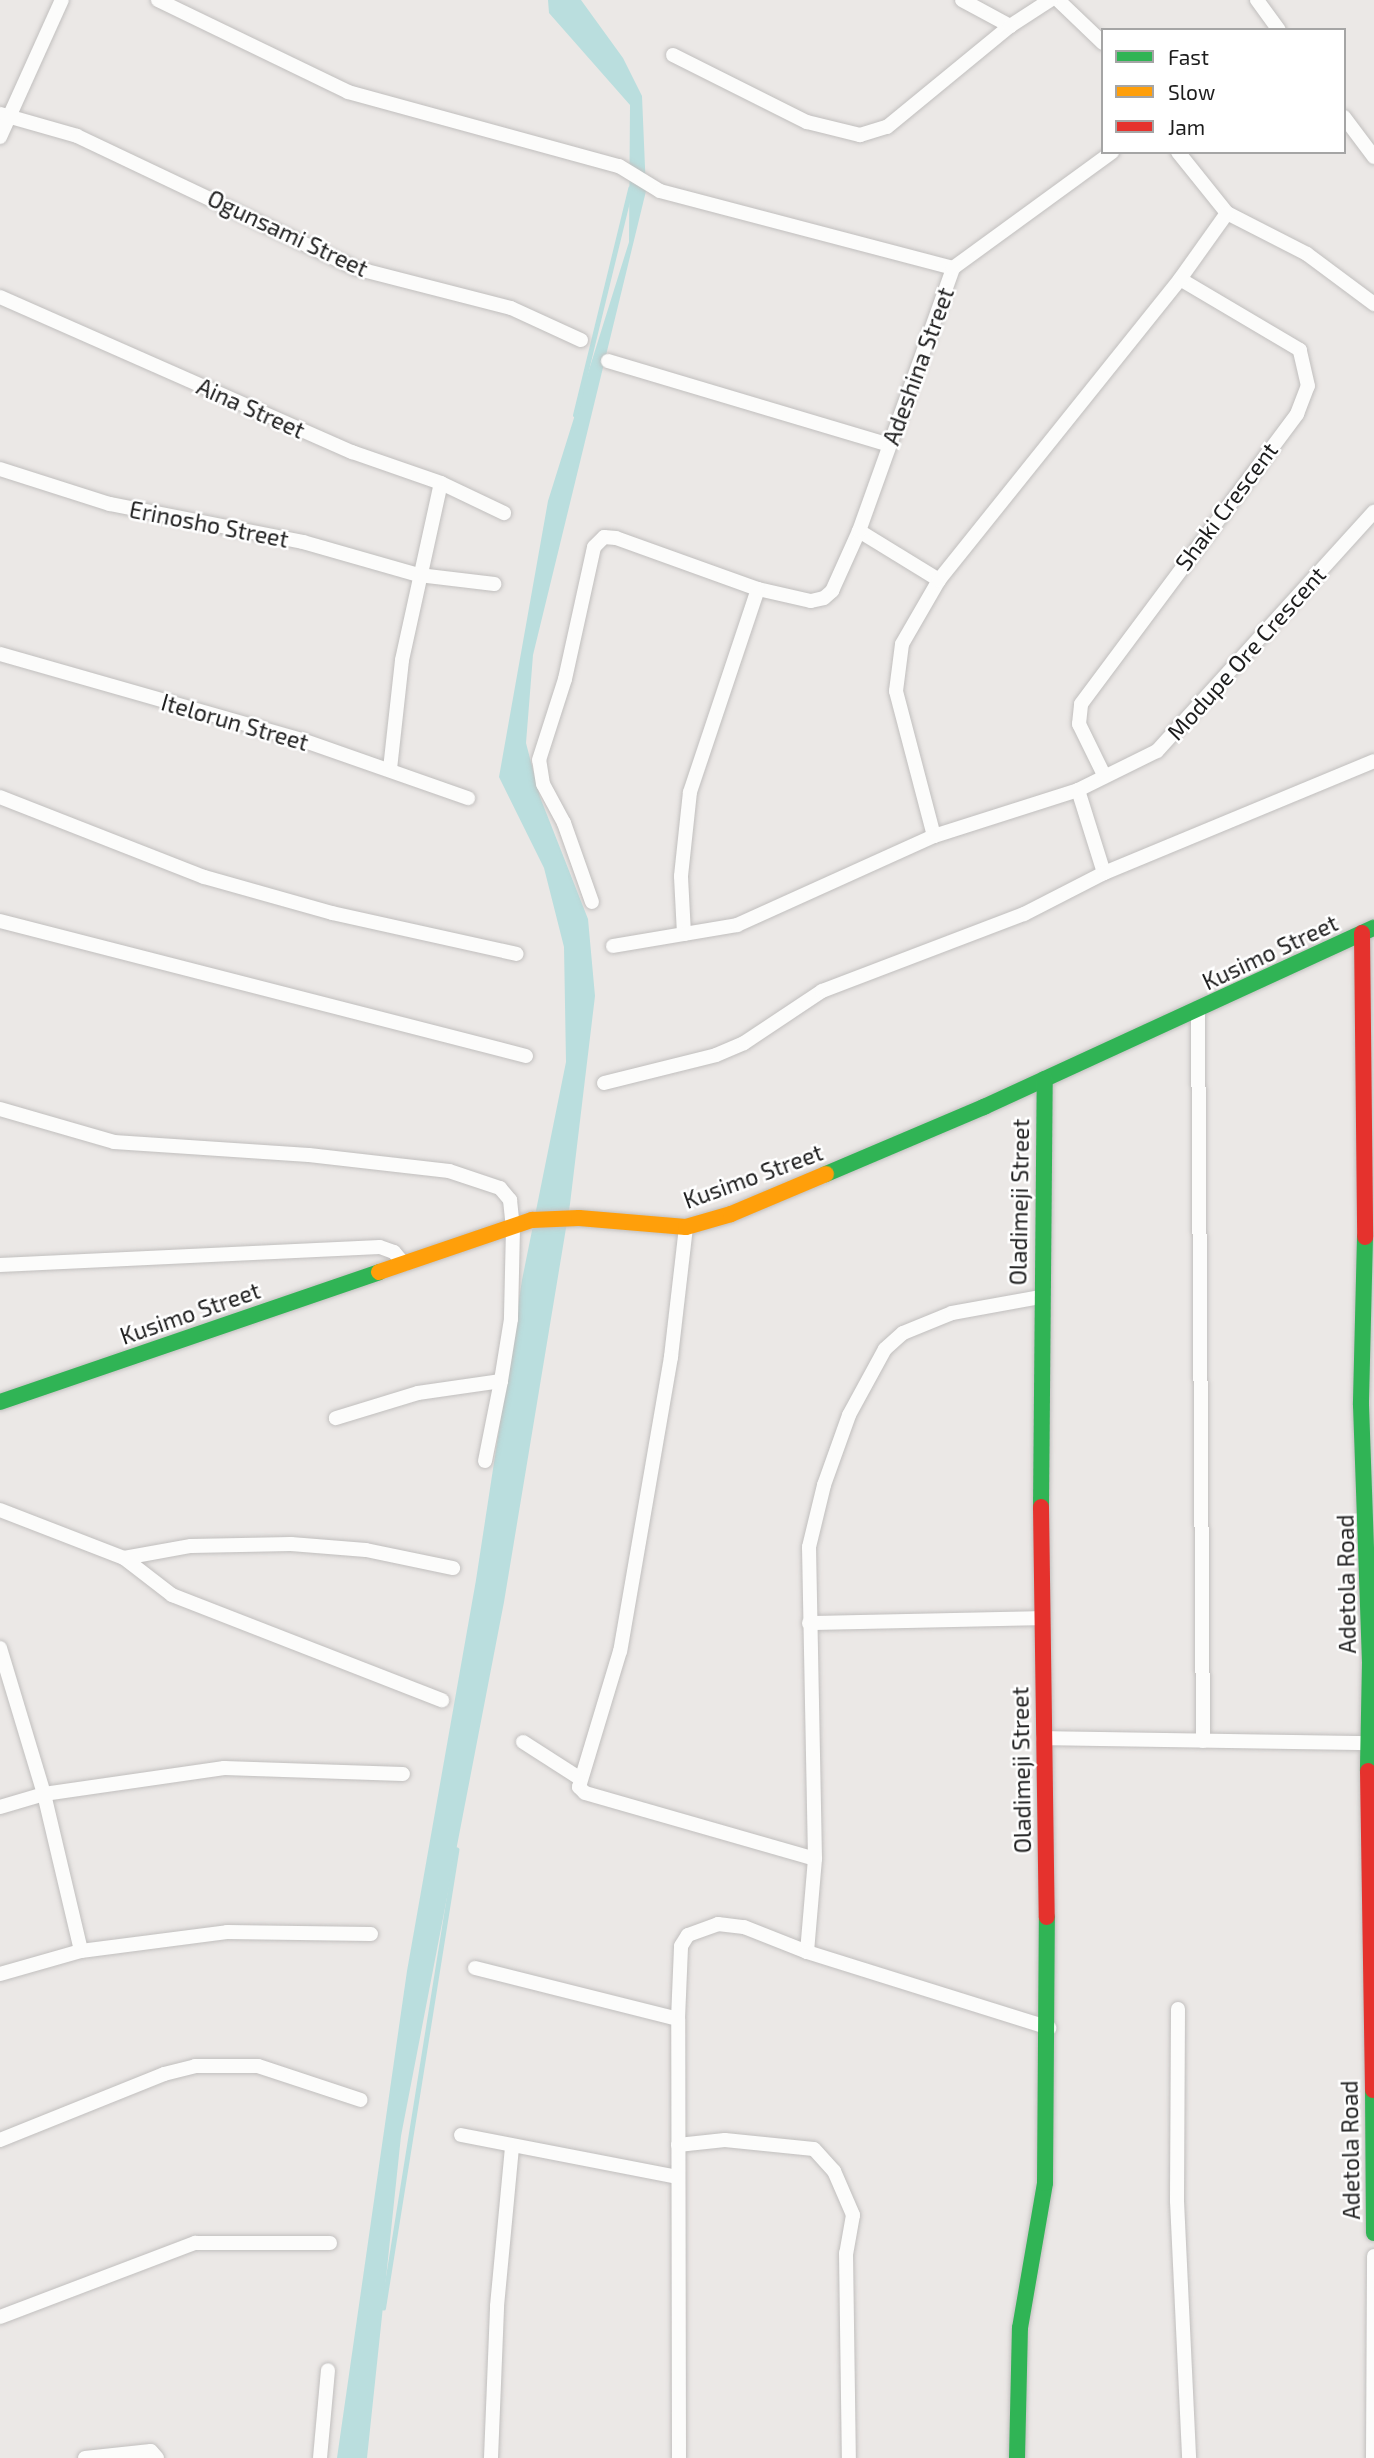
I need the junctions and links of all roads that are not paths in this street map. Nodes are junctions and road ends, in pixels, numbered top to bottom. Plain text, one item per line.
1 (62, 0) edge
2 (158, 0) edge
3 (962, 0) edge
4 (1051, 0) edge
5 (1058, 0) edge
6 (1257, 0) edge
7 (1010, 26) junction
8 (1278, 28) edge
9 (1101, 41) edge
10 (673, 55) dead end
11 (4, 116) edge
12 (1346, 120) edge
13 (0, 138) edge
14 (1109, 154) edge
15 (1180, 154) edge
16 (1374, 157) edge
17 (1227, 213) junction
18 (953, 268) junction
19 (1180, 279) junction
20 (0, 297) edge
21 (1374, 304) edge
22 (581, 340) dead end
23 (608, 361) dead end
24 (889, 445) junction
25 (0, 469) edge
26 (441, 483) junction
27 (1374, 512) edge
28 (504, 513) dead end
29 (859, 531) junction
30 (419, 575) junction
31 (939, 580) junction
32 (494, 584) dead end
33 (758, 589) junction
34 (0, 654) edge
35 (1374, 761) edge
36 (390, 769) junction
37 (1104, 775) junction
38 (1078, 790) junction
39 (0, 797) edge
40 (468, 798) dead end
41 (934, 836) junction
42 (1104, 873) junction
43 (592, 902) dead end
44 (0, 921) edge
45 (1368, 931) edge
46 (684, 934) junction
47 (613, 946) dead end
48 (517, 954) dead end
49 (1198, 1012) junction
50 (526, 1056) dead end
51 (1045, 1079) junction
52 (604, 1083) dead end
53 (0, 1109) edge
54 (1369, 1220) edge
55 (686, 1227) junction
56 (513, 1228) junction
57 (404, 1264) junction
58 (0, 1265) edge
59 (1040, 1297) junction
60 (501, 1381) junction
61 (1367, 1400) edge
62 (0, 1402) edge
63 (335, 1418) dead end
64 (485, 1461) dead end
65 (1370, 1498) edge
66 (0, 1510) edge
67 (124, 1558) junction
68 (453, 1568) dead end
69 (1040, 1618) junction
70 (809, 1623) junction
71 (0, 1648) edge
72 (1372, 1662) edge
73 (442, 1700) dead end
74 (1043, 1738) junction
75 (1203, 1741) junction
76 (523, 1742) dead end
77 (1366, 1743) junction
78 (403, 1774) dead end
79 (579, 1778) junction
80 (44, 1794) junction
81 (0, 1807) edge
82 (1372, 1817) edge
83 (816, 1859) junction
84 (371, 1934) dead end
85 (81, 1951) junction
86 (807, 1952) junction
87 (475, 1968) dead end
88 (0, 1974) edge
89 (1371, 1984) edge
90 (1178, 2009) dead end
91 (678, 2019) junction
92 (1049, 2028) junction
93 (361, 2100) dead end
94 (461, 2134) dead end
95 (0, 2140) edge
96 (678, 2145) junction
97 (512, 2146) junction
98 (677, 2177) junction
99 (1374, 2233) edge
100 (330, 2243) dead end
101 (1374, 2256) edge
102 (0, 2317) edge
103 (328, 2370) dead end
104 (85, 2458) edge
105 (157, 2458) edge
106 (320, 2458) edge
107 (491, 2458) edge
108 (679, 2458) edge
109 (849, 2458) edge
110 (1017, 2458) edge
111 (1189, 2458) edge
112 (1373, 2458) edge

1 - 11 street
2 - 18 street
3 - 7 street
4 - 7 street
5 - 9 street
6 - 8 street
7 - 10 street
11 - 13 street
11 - 22 street, Ogunsami Street
12 - 16 street
14 - 18 street, Adeshina Street
15 - 17 street
17 - 19 street
17 - 21 street
18 - 24 street, Adeshina Street
19 - 31 street
19 - 37 street, Shaki Crescent
20 - 26 street, Aina Street
23 - 24 street
24 - 29 street, Adeshina Street
25 - 30 street, Erinosho Street
26 - 28 street, Aina Street
26 - 30 street
27 - 37 street, Modupe Ore Crescent
29 - 31 street
29 - 33 street, Adeshina Street
30 - 32 street, Erinosho Street
30 - 36 street
31 - 41 street
33 - 43 street
33 - 46 street
34 - 36 street, Itelorun Street
35 - 42 street
36 - 40 street, Itelorun Street
37 - 38 street, Modupe Ore Crescent
38 - 41 street, Modupe Ore Crescent
38 - 42 street
39 - 48 street
41 - 46 street, Modupe Ore Crescent
42 - 52 street
44 - 50 street
45 - 49 street, Kusimo Street
45 - 54 street, Adetola Road
46 - 47 street, Modupe Ore Crescent
49 - 51 street, Kusimo Street
49 - 75 street
51 - 55 street, Kusimo Street
51 - 59 street, Oladimeji Street
53 - 56 street
54 - 61 street, Adetola Road
55 - 56 street, Kusimo Street
55 - 79 street
56 - 57 street, Kusimo Street
56 - 60 street
57 - 58 street
57 - 62 street, Kusimo Street
59 - 69 street, Oladimeji Street
59 - 70 street
60 - 63 street
60 - 64 street
61 - 65 street, Adetola Road
65 - 72 street, Adetola Road
66 - 67 street
67 - 68 street
67 - 73 street
69 - 70 street
69 - 74 street, Oladimeji Street
70 - 83 street
71 - 80 street
72 - 77 street, Adetola Road
74 - 75 street
74 - 92 street, Oladimeji Street
75 - 77 street
76 - 79 street
77 - 82 street, Adetola Road
78 - 80 street
79 - 83 street
80 - 81 street
80 - 85 street
82 - 89 street, Adetola Road
83 - 86 street
84 - 85 street
85 - 88 street
86 - 91 street
86 - 92 street
87 - 91 street
89 - 99 street, Adetola Road
90 - 111 street
91 - 96 street
92 - 110 street, Oladimeji Street
93 - 95 street
94 - 97 street
96 - 98 street
96 - 109 street
97 - 98 street
97 - 107 street
98 - 108 street
100 - 102 street
101 - 112 street
103 - 106 street
104 - 105 street

